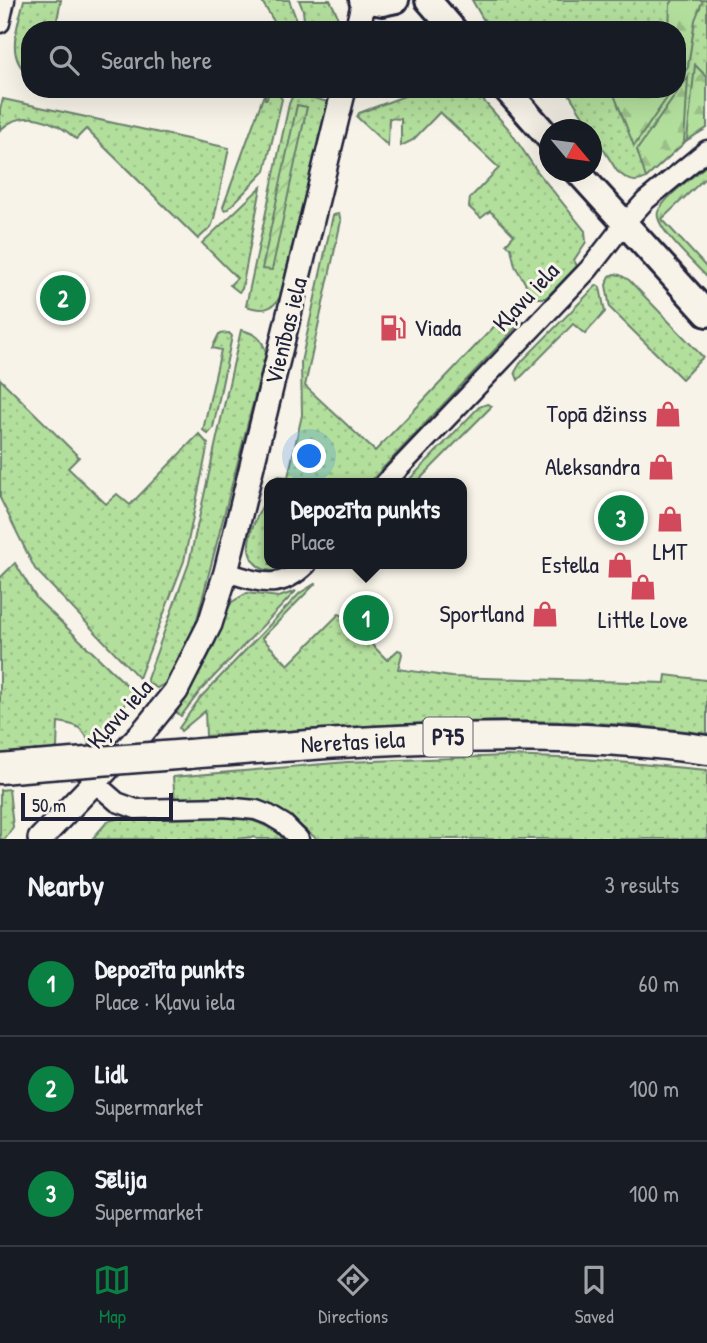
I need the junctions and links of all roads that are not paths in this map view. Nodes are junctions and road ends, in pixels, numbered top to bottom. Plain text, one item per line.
1 (5, 0) edge
2 (363, 0) edge
3 (396, 0) edge
4 (428, 0) edge
5 (359, 21) edge
6 (446, 21) edge
7 (0, 23) edge
8 (342, 98) edge
9 (514, 98) edge
10 (539, 127) edge
11 (707, 150) edge
12 (587, 182) edge
13 (624, 224) junction
14 (707, 314) edge
15 (390, 478) edge
16 (301, 569) edge
17 (226, 572) junction
18 (707, 750) edge
19 (0, 769) edge
20 (94, 782) junction
21 (40, 839) edge
22 (299, 839) edge

1 - 7 street
2 - 3 main road
2 - 5 street
4 - 6 main road
8 - 17 street, Vienības iela
9 - 10 main road
11 - 13 street, Kļavu iela
12 - 13 main road
13 - 14 main road
13 - 15 street, Kļavu iela
16 - 17 street
17 - 20 street, Kļavu iela
18 - 19 main road, Neretas iela / P75, bridge
20 - 21 street, Kļavu iela
20 - 22 street

